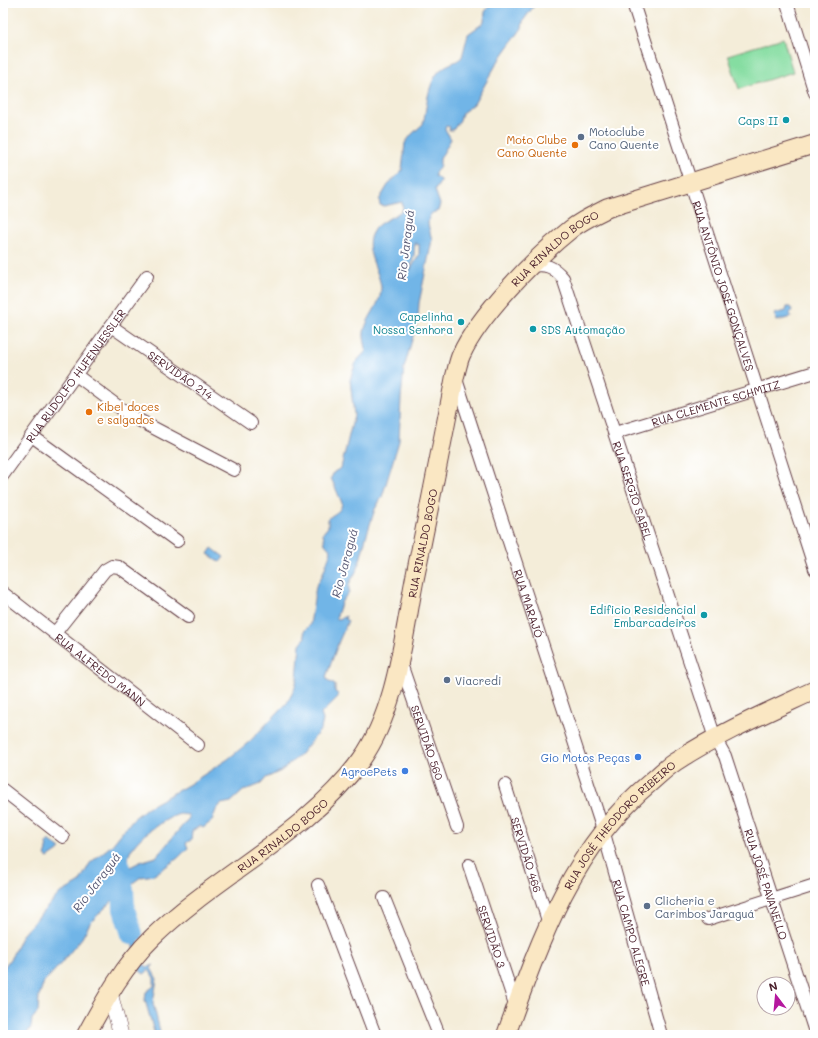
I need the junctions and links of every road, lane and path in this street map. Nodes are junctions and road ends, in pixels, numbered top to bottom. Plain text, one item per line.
1 (633, 3) edge
2 (787, 3) edge
3 (815, 93) edge
4 (815, 144) edge
5 (690, 182) junction
6 (531, 266) junction
7 (147, 276) dead end
8 (111, 326) junction
9 (815, 372) edge
10 (76, 375) junction
11 (455, 376) junction
12 (756, 390) junction
13 (251, 423) dead end
14 (615, 433) junction
15 (32, 436) junction
16 (234, 470) dead end
17 (3, 475) edge
18 (177, 541) dead end
19 (815, 569) edge
20 (3, 593) edge
21 (188, 618) dead end
22 (56, 633) junction
23 (399, 659) junction
24 (815, 690) edge
25 (716, 738) junction
26 (198, 745) dead end
27 (505, 785) dead end
28 (3, 790) edge
29 (457, 827) dead end
30 (603, 830) junction
31 (63, 837) dead end
32 (469, 864) dead end
33 (318, 885) dead end
34 (815, 885) edge
35 (384, 898) dead end
36 (772, 898) junction
37 (708, 919) dead end
38 (549, 924) junction
39 (110, 993) junction
40 (516, 1007) junction
41 (815, 1032) edge
42 (86, 1035) edge
43 (121, 1035) edge
44 (375, 1035) edge
45 (439, 1035) edge
46 (506, 1035) edge
47 (661, 1035) edge

1 - 5 street, RUA ANTÔNIO JOSÉ GONÇALVES
2 - 3 street
4 - 5 main road, RUA RINALDO BOGO
5 - 6 main road, RUA RINALDO BOGO
5 - 12 street, RUA ANTÔNIO JOSÉ GONÇALVES
6 - 11 main road, RUA RINALDO BOGO
6 - 14 street, RUA SERGIO SABEL
7 - 8 street, RUA RUDOLFO HUFENUESSLER
8 - 10 street, RUA RUDOLFO HUFENUESSLER
8 - 13 street, SERVIDÃO 214
9 - 12 street, RUA CLEMENTE SCHMITZ
10 - 15 street, RUA RUDOLFO HUFENUESSLER
10 - 16 street
11 - 23 main road, RUA RINALDO BOGO
11 - 30 street, RUA MARAJÓ
12 - 14 street, RUA CLEMENTE SCHMITZ
12 - 19 street, RUA ANTÔNIO JOSÉ GONÇALVES
14 - 25 street, RUA SERGIO SABEL
15 - 17 street, RUA RUDOLFO HUFENUESSLER
15 - 18 street
20 - 22 street, RUA ALFREDO MANN
21 - 22 street
22 - 26 street, RUA ALFREDO MANN
23 - 29 street, SERVIDÃO 560
23 - 39 main road, RUA RINALDO BOGO
24 - 25 main road, RUA JOSÉ THEODORO RIBEIRO
25 - 30 main road, RUA JOSÉ THEODORO RIBEIRO
25 - 36 street, RUA JOSÉ PAVANELLO
27 - 38 street, SERVIDÃO 466
28 - 31 street
30 - 38 main road, RUA JOSÉ THEODORO RIBEIRO
30 - 47 street, RUA CAMPO ALEGRE
32 - 40 street, SERVIDÃO 3
33 - 44 street
34 - 36 street
35 - 45 street
36 - 37 street
36 - 41 street, RUA JOSÉ PAVANELLO
38 - 40 main road, RUA JOSÉ THEODORO RIBEIRO
39 - 42 main road, RUA RINALDO BOGO
39 - 43 street
40 - 46 main road, RUA JOSÉ THEODORO RIBEIRO

